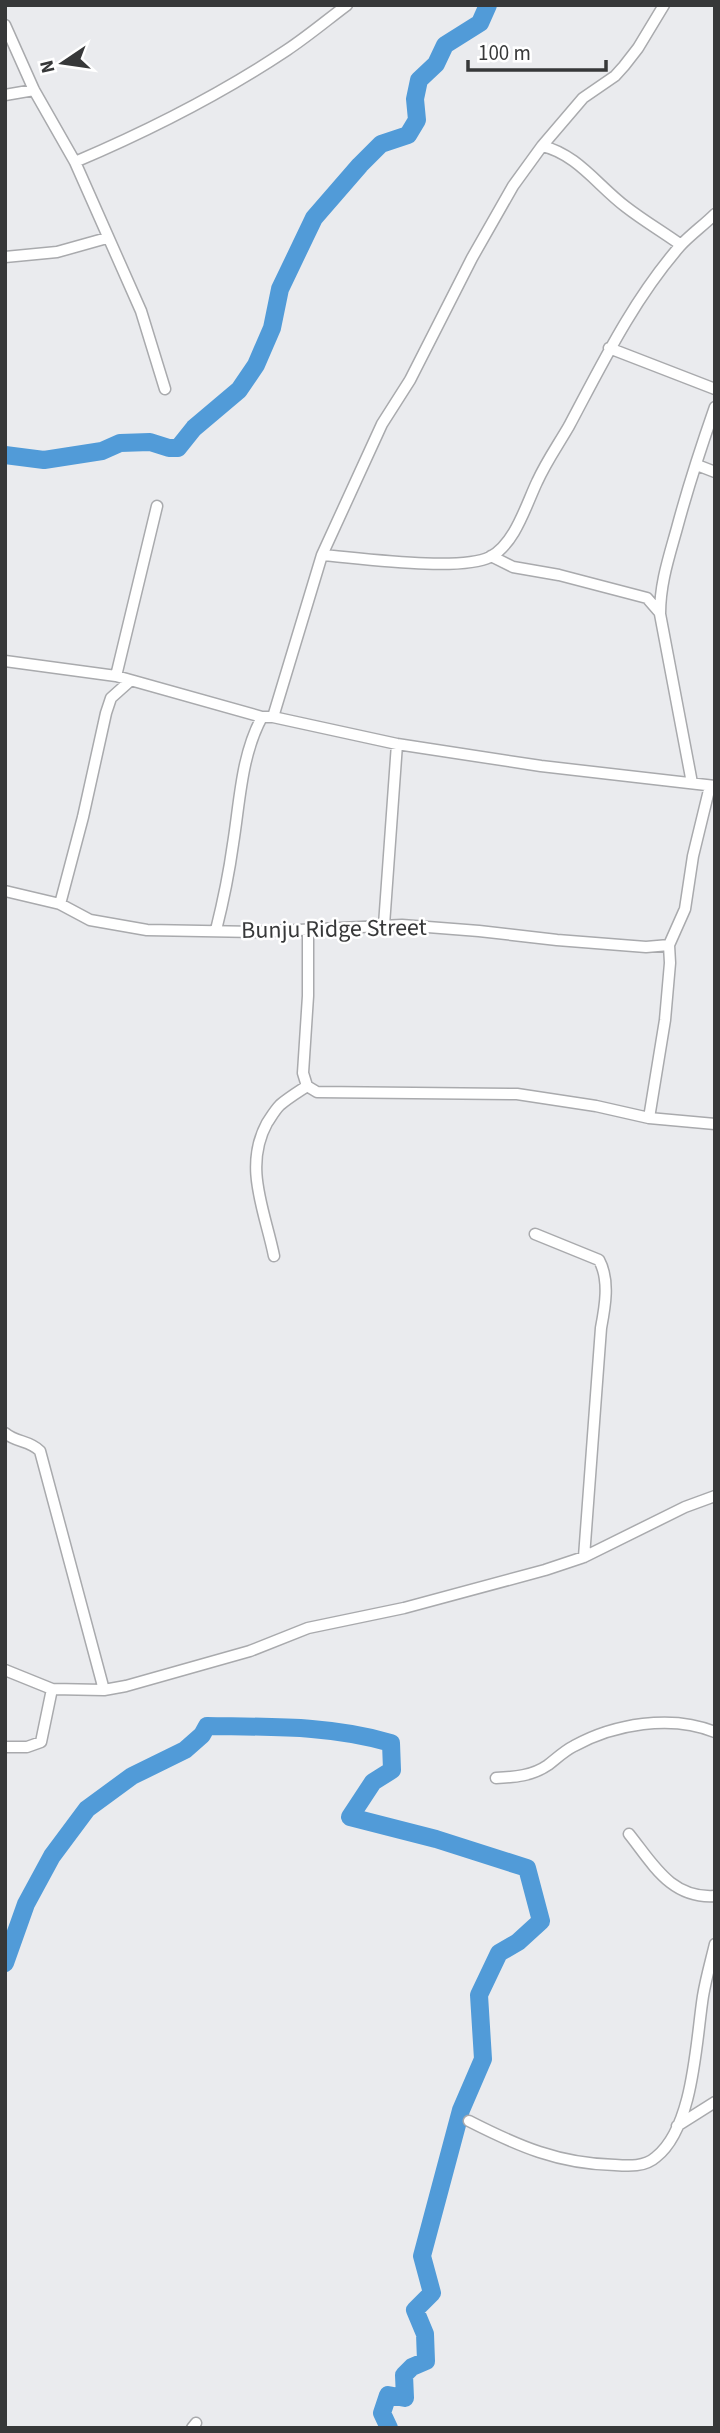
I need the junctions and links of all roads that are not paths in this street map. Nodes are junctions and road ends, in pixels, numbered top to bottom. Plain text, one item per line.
1 (347, 5) edge
2 (664, 5) edge
3 (5, 25) edge
4 (34, 90) junction
5 (5, 95) edge
6 (542, 146) junction
7 (75, 162) junction
8 (715, 214) edge
9 (107, 238) junction
10 (681, 245) junction
11 (5, 257) edge
12 (609, 348) junction
13 (165, 389) dead end
14 (715, 389) edge
15 (715, 407) edge
16 (696, 465) junction
17 (715, 472) edge
18 (157, 506) dead end
19 (322, 555) junction
20 (491, 556) junction
21 (660, 614) junction
22 (5, 661) edge
23 (117, 676) junction
24 (130, 681) junction
25 (268, 717) junction
26 (397, 744) junction
27 (692, 783) junction
28 (712, 786) edge
29 (5, 891) edge
30 (60, 904) junction
31 (384, 925) junction
32 (308, 929) junction
33 (216, 930) junction
34 (669, 945) junction
35 (307, 1086) junction
36 (649, 1118) junction
37 (715, 1124) edge
38 (535, 1234) dead end
39 (274, 1256) dead end
40 (5, 1433) edge
41 (715, 1496) edge
42 (584, 1557) junction
43 (5, 1670) edge
44 (52, 1689) junction
45 (104, 1690) junction
46 (715, 1732) edge
47 (5, 1747) edge
48 (496, 1778) dead end
49 (629, 1834) dead end
50 (715, 1895) edge
51 (715, 1944) edge
52 (715, 2102) edge
53 (469, 2121) dead end
54 (677, 2127) junction

1 - 7 street
2 - 6 street
3 - 4 street
4 - 5 street
4 - 7 street
6 - 10 street
6 - 19 street
7 - 9 street
8 - 10 street
9 - 11 street
9 - 13 street
10 - 12 street
12 - 14 street
12 - 20 street
15 - 16 street
16 - 17 street
16 - 21 street
18 - 23 street
19 - 20 street
19 - 25 street
20 - 21 street
21 - 27 street
22 - 23 street
23 - 24 street
24 - 25 street
24 - 30 street
25 - 26 street
25 - 33 street
26 - 27 street
26 - 31 street
27 - 28 street
28 - 34 street
29 - 30 street, Bunju Ridge Street
30 - 33 street, Bunju Ridge Street
31 - 32 street, Bunju Ridge Street
31 - 34 street, Bunju Ridge Street
32 - 33 street, Bunju Ridge Street
32 - 35 street
34 - 36 street
35 - 36 street
35 - 39 street
36 - 37 street
38 - 42 street
40 - 45 street
41 - 42 street
42 - 45 street
43 - 44 street
44 - 45 street
44 - 47 street
46 - 48 street
49 - 50 street
51 - 54 street
52 - 54 street
53 - 54 street

